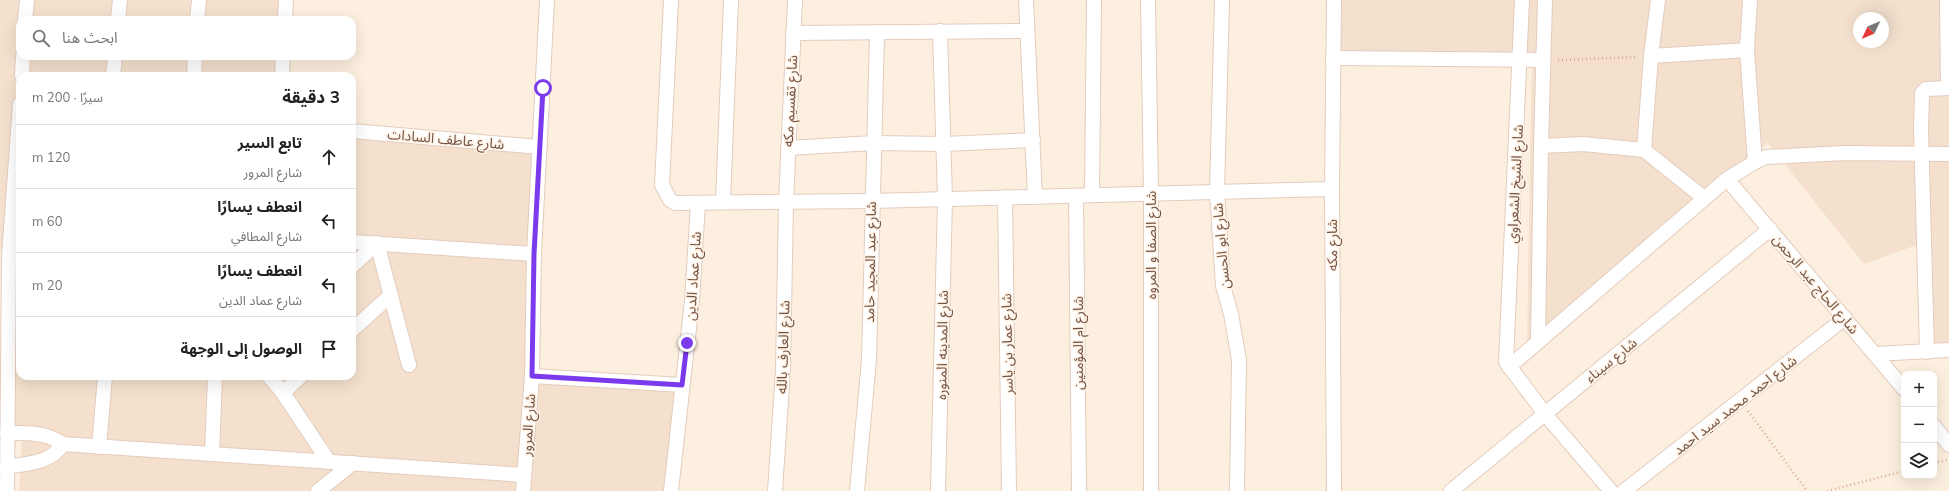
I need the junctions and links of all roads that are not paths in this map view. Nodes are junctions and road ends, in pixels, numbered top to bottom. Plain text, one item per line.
1 (27, 0) edge
2 (120, 0) edge
3 (199, 0) edge
4 (286, 0) edge
5 (547, 0) edge
6 (671, 0) edge
7 (730, 0) edge
8 (795, 0) edge
9 (1026, 0) edge
10 (1094, 0) edge
11 (1148, 0) edge
12 (1222, 0) edge
13 (1334, 0) edge
14 (1522, 0) edge
15 (1545, 0) edge
16 (1658, 0) edge
17 (1750, 0) edge
18 (1947, 0) edge
19 (25, 16) edge
20 (118, 16) edge
21 (197, 16) edge
22 (285, 16) edge
23 (1028, 31) junction
24 (876, 32) junction
25 (940, 32) junction
26 (793, 33) junction
27 (1747, 50) junction
28 (1651, 56) junction
29 (1333, 58) junction
30 (23, 60) edge
31 (115, 60) edge
32 (195, 60) edge
33 (283, 60) edge
34 (1520, 60) junction
35 (1544, 60) junction
36 (22, 72) edge
37 (113, 72) edge
38 (194, 72) edge
39 (282, 72) edge
40 (1949, 88) edge
41 (356, 131) edge
42 (1032, 140) junction
43 (873, 143) junction
44 (944, 144) junction
45 (1541, 146) junction
46 (540, 147) junction
47 (788, 148) junction
48 (1644, 150) junction
49 (1922, 154) junction
50 (1949, 154) edge
51 (1754, 162) junction
52 (1727, 179) junction
53 (1332, 189) junction
54 (1217, 192) junction
55 (1151, 194) junction
56 (1092, 195) junction
57 (1076, 196) junction
58 (1005, 197) junction
59 (1035, 197) junction
60 (1704, 198) junction
61 (945, 199) junction
62 (871, 201) junction
63 (723, 202) junction
64 (698, 203) junction
65 (786, 203) junction
66 (16, 220) edge
67 (1770, 229) junction
68 (356, 242) edge
69 (377, 243) junction
70 (534, 254) junction
71 (5, 256) edge
72 (356, 262) edge
73 (391, 295) junction
74 (1845, 318) junction
75 (356, 326) edge
76 (1538, 341) junction
77 (1949, 350) edge
78 (1927, 352) junction
79 (1875, 354) junction
80 (409, 365) dead end
81 (1509, 367) junction
82 (532, 376) junction
83 (105, 380) edge
84 (215, 380) edge
85 (272, 380) edge
86 (297, 380) edge
87 (682, 385) junction
88 (1901, 385) edge
89 (283, 393) junction
90 (1545, 414) junction
91 (1937, 430) edge
92 (7, 433) junction
93 (63, 444) junction
94 (1949, 444) edge
95 (100, 447) junction
96 (212, 454) junction
97 (329, 462) junction
98 (353, 463) junction
99 (524, 475) junction
100 (5, 478) edge
101 (318, 491) edge
102 (523, 491) edge
103 (671, 491) edge
104 (775, 491) edge
105 (857, 491) edge
106 (938, 491) edge
107 (1008, 491) edge
108 (1079, 491) edge
109 (1151, 491) edge
110 (1237, 491) edge
111 (1334, 491) edge
112 (1451, 491) edge
113 (1611, 491) edge
114 (1624, 491) edge

1 - 19 street
2 - 20 street
3 - 21 street
4 - 22 street
5 - 46 street, شارع المرور
6 - 64 street
7 - 63 street
8 - 26 street, شارع تقسيم مكه
9 - 23 street
10 - 56 street
11 - 55 street, شارع الصفا و المروه
12 - 54 street, شارع ابو الحسن
13 - 29 street, شارع مكه
14 - 34 street, شارع الشيخ الشعراوي
15 - 35 street, شارع الشيخ الشعراوي
16 - 28 street
17 - 27 street
18 - 40 street
23 - 25 street
23 - 42 street
24 - 25 street
24 - 26 street
24 - 43 street, شارع عبد المجيد حامد
25 - 44 street, شارع المدينه المنوره
26 - 47 street, شارع تقسيم مكه
27 - 28 street
27 - 51 street
28 - 48 street
29 - 34 street
29 - 53 street, شارع مكه
30 - 36 street
31 - 37 street
32 - 38 street
33 - 39 street
34 - 35 street
34 - 81 street, شارع الشيخ الشعراوي
35 - 45 street, شارع الشيخ الشعراوي
40 - 49 street
41 - 46 street, شارع عاطف السادات
42 - 44 street
42 - 59 street
43 - 44 street
43 - 47 street
43 - 62 street, شارع عبد المجيد حامد
44 - 61 street, شارع المدينه المنوره
45 - 48 street
45 - 76 street, شارع الشيخ الشعراوي
46 - 70 street, شارع المرور
47 - 65 street, شارع تقسيم مكه
48 - 60 street
49 - 50 street
49 - 51 street
49 - 78 street
51 - 52 street
52 - 60 street
52 - 67 street, شارع الحاج عبد الرحمن
53 - 54 street
53 - 111 street, شارع مكه
54 - 55 street
54 - 110 street, شارع ابو الحسن
55 - 56 street
55 - 109 street, شارع الصفا و المروه
56 - 57 street
57 - 59 street
57 - 108 street, شارع ام المؤمنين
58 - 59 street
58 - 61 street
58 - 107 street, شارع عمار بن ياسر
60 - 76 street
61 - 62 street
61 - 106 street, شارع المدينه المنوره
62 - 65 street
62 - 105 street, شارع عبد المجيد حامد
63 - 64 street
63 - 65 street
64 - 87 street, شارع عماد الدين
65 - 104 street, شارع العارف بالله
66 - 71 street
67 - 74 street, شارع الحاج عبد الرحمن
67 - 90 street, شارع سيناء
68 - 69 street
69 - 70 street
69 - 72 street
69 - 73 street
70 - 82 street, شارع المرور
71 - 92 street
73 - 75 street
73 - 80 street
74 - 79 street, شارع الحاج عبد الرحمن
74 - 114 street, شارع احمد محمد سيد احمد
76 - 81 street
77 - 78 street
78 - 79 street
79 - 88 street, شارع الحاج عبد الرحمن
81 - 90 street
82 - 87 street
82 - 99 street, شارع المرور
83 - 95 street
84 - 96 street
85 - 89 street
86 - 89 street
87 - 103 street, شارع عماد الدين
89 - 97 street
90 - 112 street, شارع سيناء
90 - 113 street
91 - 94 street
92 - 93 street
92 - 100 street
93 - 95 street
93 - 100 street
95 - 96 street
96 - 97 street
97 - 98 street
98 - 99 street
98 - 101 street
99 - 102 street, شارع المرور

